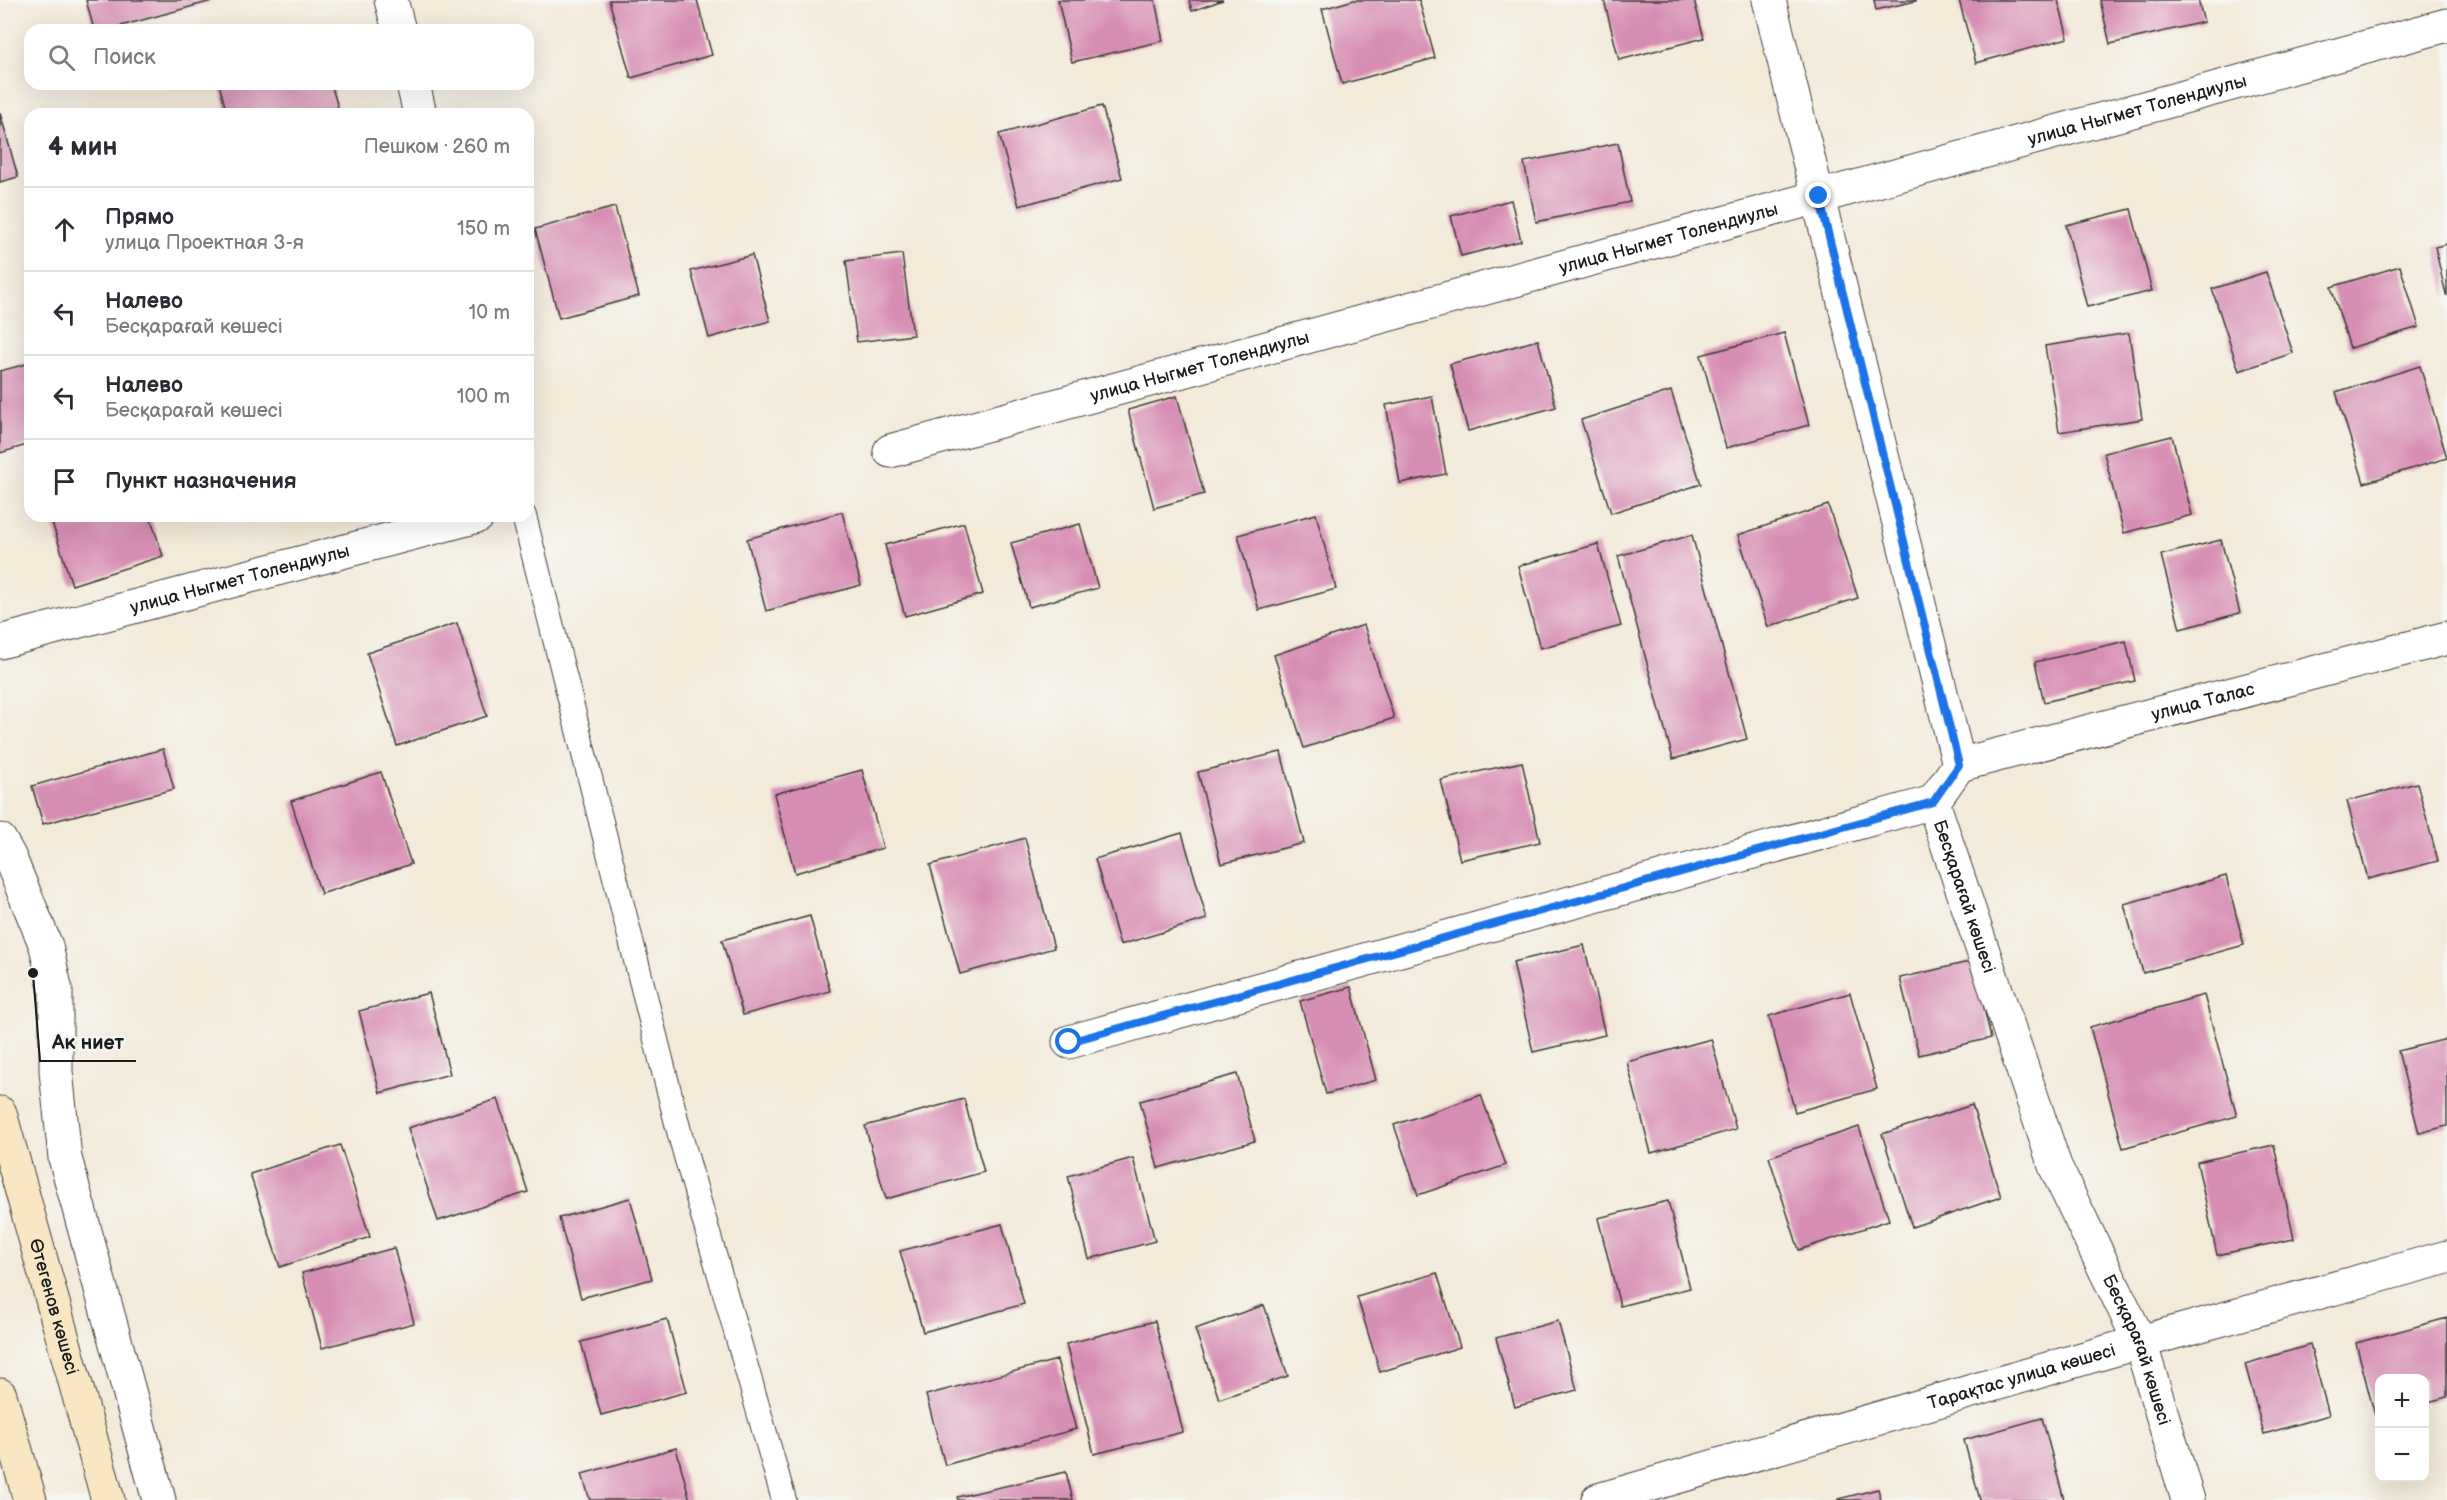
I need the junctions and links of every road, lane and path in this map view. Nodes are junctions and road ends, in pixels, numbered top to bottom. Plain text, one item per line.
1 (391, 0) edge
2 (1769, 0) edge
3 (397, 24) edge
4 (2447, 25) edge
5 (414, 90) edge
6 (418, 108) edge
7 (1819, 196) junction
8 (890, 451) dead end
9 (455, 522) edge
10 (526, 522) edge
11 (2447, 638) edge
12 (0, 642) edge
13 (1959, 765) junction
14 (1933, 802) junction
15 (0, 840) edge
16 (1069, 1042) dead end
17 (0, 1113) edge
18 (2447, 1257) edge
19 (2140, 1342) junction
20 (0, 1395) edge
21 (30, 1500) edge
22 (108, 1500) edge
23 (159, 1500) edge
24 (784, 1500) edge
25 (1598, 1500) edge
26 (2188, 1500) edge

1 - 3 street
2 - 7 street
4 - 7 street, улица Ныгмет Толендиулы
5 - 6 street
7 - 8 street, улица Ныгмет Толендиулы
7 - 13 street
9 - 12 street, улица Ныгмет Толендиулы
10 - 24 lane
11 - 13 street, улица Талас
13 - 14 street, Бесқарағай көшесі
14 - 16 street
14 - 19 street, Бесқарағай көшесі
15 - 23 street
17 - 22 main road, Өтегенов көшесі
18 - 19 street, Тарақтас улица көшесі
19 - 25 street, Тарақтас улица көшесі
19 - 26 street, Бесқарағай көшесі
20 - 21 main road

